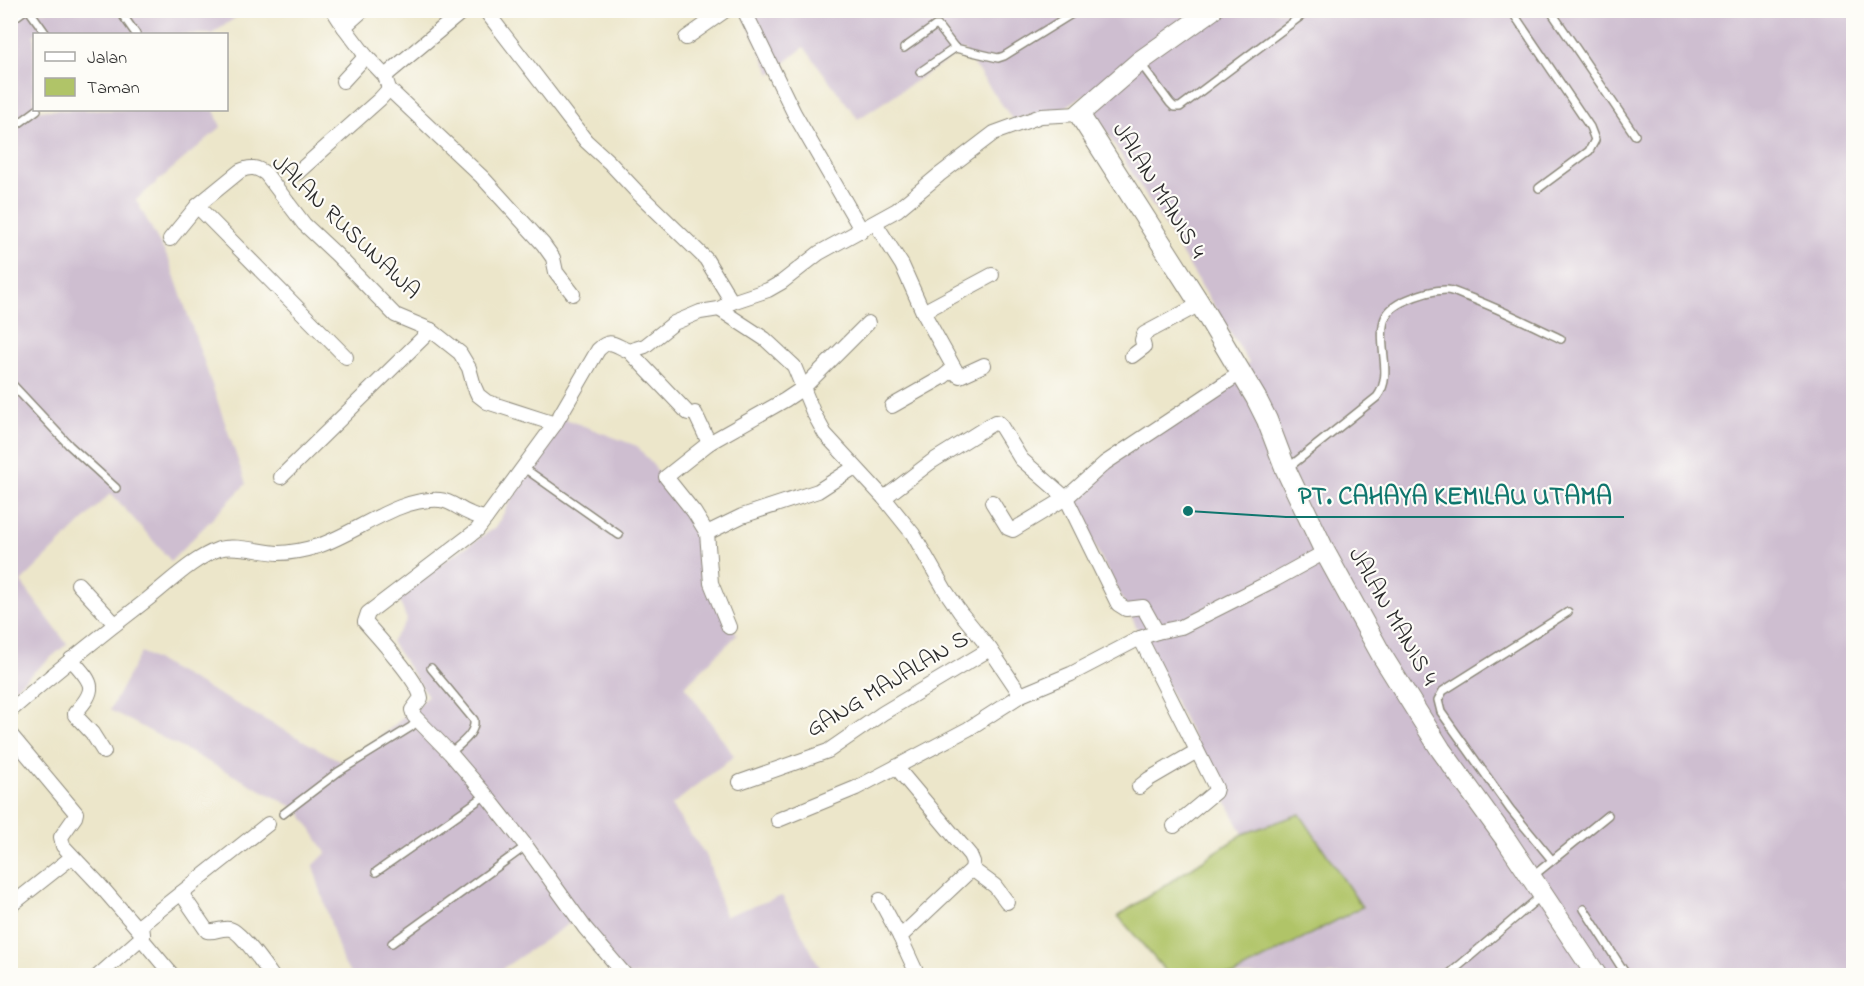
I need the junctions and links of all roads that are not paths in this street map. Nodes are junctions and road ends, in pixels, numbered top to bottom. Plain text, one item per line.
1 (27, 10) edge
2 (119, 10) edge
3 (333, 10) edge
4 (363, 10) edge
5 (465, 10) edge
6 (485, 10) edge
7 (726, 10) edge
8 (744, 10) edge
9 (1078, 10) edge
10 (1212, 10) edge
11 (1309, 10) edge
12 (1511, 10) edge
13 (1550, 10) edge
14 (10, 21) edge
15 (344, 27) junction
16 (45, 33) edge
17 (135, 33) edge
18 (686, 38) dead end
19 (904, 48) dead end
20 (955, 48) junction
21 (366, 56) junction
22 (1139, 62) junction
23 (920, 72) dead end
24 (343, 81) dead end
25 (387, 82) junction
26 (36, 111) edge
27 (1079, 114) junction
28 (10, 130) edge
29 (1635, 135) dead end
30 (297, 173) dead end
31 (1539, 188) dead end
32 (197, 206) junction
33 (875, 223) junction
34 (862, 231) junction
35 (170, 239) dead end
36 (992, 275) dead end
37 (573, 294) dead end
38 (726, 305) junction
39 (1195, 307) junction
40 (923, 312) junction
41 (867, 323) dead end
42 (431, 330) junction
43 (1561, 339) dead end
44 (629, 351) junction
45 (1132, 356) dead end
46 (346, 357) dead end
47 (984, 365) dead end
48 (954, 368) junction
49 (1242, 372) junction
50 (10, 382) edge
51 (803, 388) junction
52 (892, 405) dead end
53 (555, 424) junction
54 (709, 443) junction
55 (855, 467) junction
56 (525, 468) junction
57 (1286, 470) junction
58 (281, 477) dead end
59 (116, 488) dead end
60 (884, 498) junction
61 (1066, 498) junction
62 (992, 502) dead end
63 (486, 518) junction
64 (707, 533) junction
65 (619, 535) dead end
66 (1325, 552) junction
67 (78, 584) dead end
68 (1568, 612) dead end
69 (115, 624) junction
70 (729, 627) dead end
71 (1157, 632) junction
72 (1140, 638) junction
73 (990, 649) junction
74 (71, 659) junction
75 (431, 668) dead end
76 (1021, 695) junction
77 (10, 711) edge
78 (418, 720) junction
79 (10, 734) edge
80 (1197, 751) junction
81 (104, 752) dead end
82 (450, 753) junction
83 (896, 767) junction
84 (740, 782) dead end
85 (1139, 787) dead end
86 (486, 795) junction
87 (283, 814) dead end
88 (1608, 814) dead end
89 (778, 820) dead end
90 (268, 824) dead end
91 (1174, 826) dead end
92 (526, 846) junction
93 (72, 856) junction
94 (1552, 860) junction
95 (972, 869) junction
96 (376, 872) dead end
97 (1531, 878) junction
98 (181, 893) junction
99 (1543, 894) junction
100 (880, 900) dead end
101 (1007, 902) dead end
102 (10, 906) edge
103 (1584, 909) dead end
104 (142, 937) junction
105 (900, 937) junction
106 (392, 943) dead end
107 (98, 975) edge
108 (172, 975) edge
109 (273, 975) edge
110 (626, 975) edge
111 (918, 975) edge
112 (1447, 975) edge
113 (1597, 975) edge
114 (1626, 975) edge

1 - 14 lane
1 - 16 lane
2 - 17 lane
3 - 15 street
4 - 15 street
5 - 25 street
6 - 38 street
7 - 18 street
8 - 34 street
9 - 20 lane
10 - 22 street
11 - 22 lane
12 - 31 lane
13 - 29 lane
15 - 21 street
19 - 20 lane
20 - 23 lane
21 - 24 street
21 - 25 street
22 - 27 street
25 - 30 street
25 - 37 street
26 - 28 lane
27 - 33 street
27 - 39 street, JALAN MANIS 4
32 - 35 street
32 - 42 street, JALAN RUSUNAWA
32 - 46 street
33 - 34 street
33 - 40 street
34 - 38 street
36 - 40 street
38 - 44 street
38 - 51 street
39 - 45 street
39 - 49 street, JALAN MANIS 4
40 - 48 street
41 - 51 street
42 - 53 street, JALAN RUSUNAWA
42 - 58 street
43 - 57 lane
44 - 53 street
44 - 54 street
47 - 48 street
48 - 52 street
49 - 57 street, JALAN MANIS 4
49 - 61 street
50 - 59 lane
51 - 54 street
51 - 55 street
53 - 56 street
54 - 64 street
55 - 60 street
55 - 64 street
56 - 63 street
56 - 65 lane
57 - 66 street, JALAN MANIS 4
60 - 61 street
60 - 73 street
61 - 62 street
61 - 71 street
63 - 69 street
63 - 78 street
64 - 70 street
66 - 71 street
66 - 97 street, JALAN MANIS 4
67 - 69 street
68 - 94 lane
69 - 74 street
71 - 72 street
72 - 76 street
72 - 80 street
73 - 76 street
73 - 84 street, GANG MAJALAN S
74 - 77 street
74 - 81 street
75 - 82 lane
76 - 83 street
78 - 82 street
78 - 87 lane
79 - 93 street
80 - 85 street
80 - 91 street
82 - 86 street
83 - 89 street
83 - 95 street
86 - 92 street
86 - 96 lane
88 - 94 lane
90 - 98 street
92 - 106 lane
92 - 110 street
93 - 102 street
93 - 104 street
94 - 97 lane
95 - 101 street
95 - 105 street
97 - 99 street, JALAN MANIS 4
98 - 104 street
98 - 109 street
99 - 112 lane
99 - 113 street, JALAN MANIS 4
100 - 105 street
103 - 114 lane
104 - 107 street
104 - 108 street
105 - 111 street

